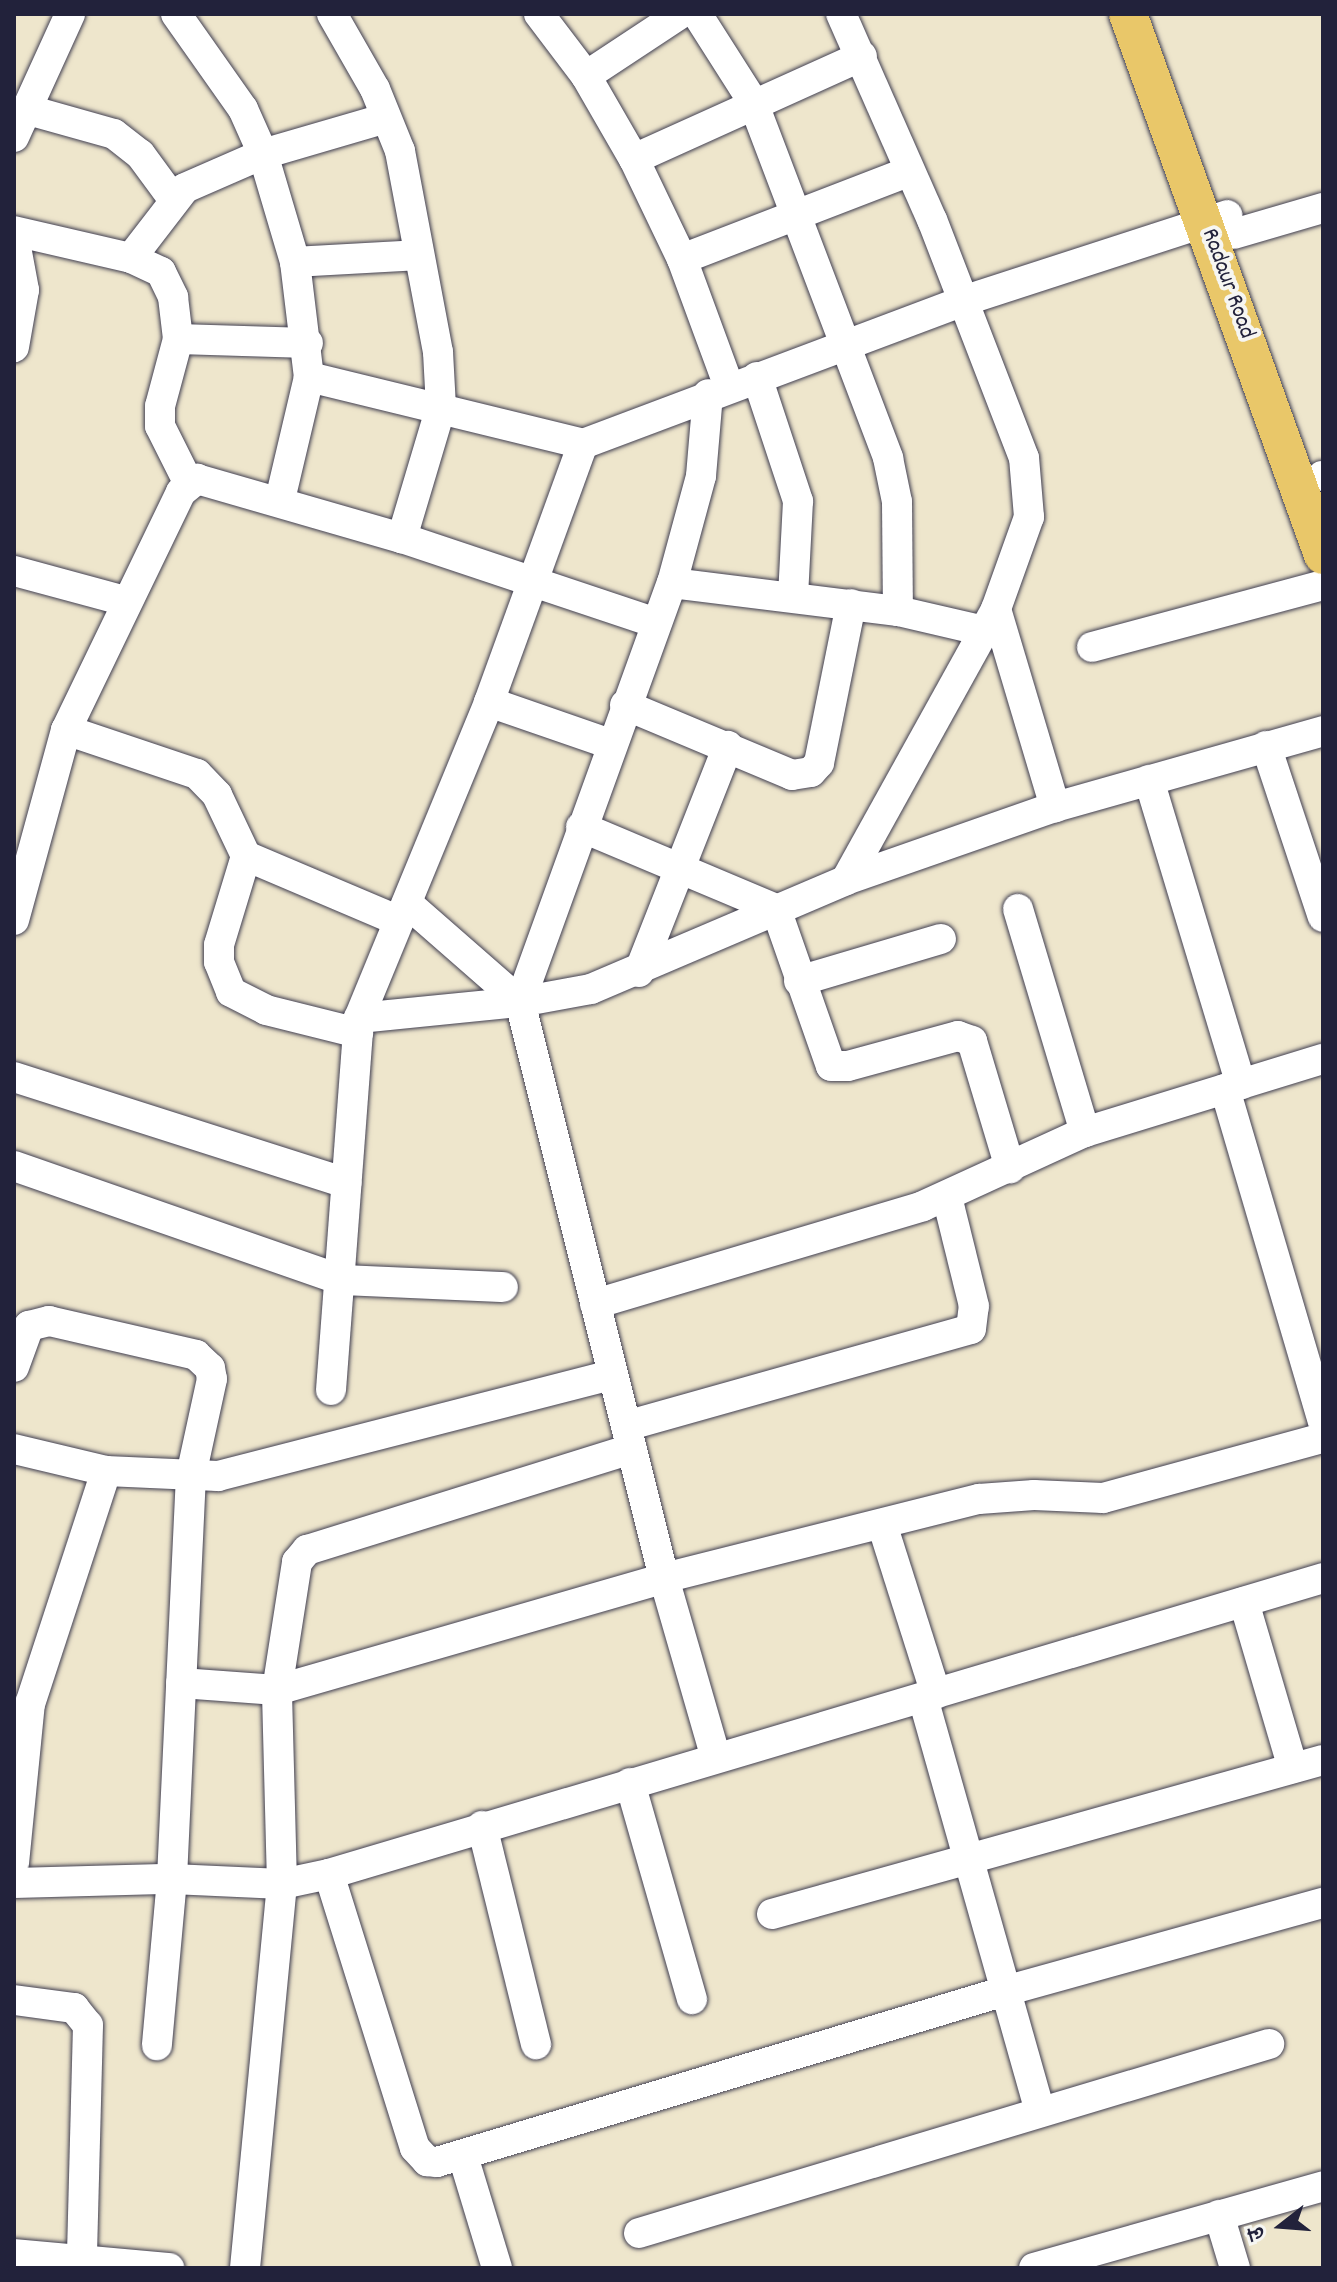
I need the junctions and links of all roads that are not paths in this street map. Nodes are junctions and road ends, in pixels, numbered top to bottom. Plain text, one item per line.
1 (70, 14) edge
2 (176, 14) edge
3 (332, 14) edge
4 (539, 14) edge
5 (680, 14) edge
6 (697, 14) edge
7 (841, 14) edge
8 (1128, 14) edge
9 (1152, 14) edge
10 (862, 56) junction
11 (586, 76) junction
12 (22, 100) edge
13 (753, 102) junction
14 (386, 118) junction
15 (263, 154) junction
16 (634, 159) junction
17 (910, 171) junction
18 (173, 199) junction
19 (1323, 208) edge
20 (798, 214) junction
21 (1222, 223) junction
22 (14, 234) edge
23 (419, 255) junction
24 (131, 258) junction
25 (682, 259) junction
26 (295, 262) junction
27 (963, 301) junction
28 (178, 339) junction
29 (308, 343) junction
30 (847, 344) junction
31 (14, 347) edge
32 (309, 377) junction
33 (731, 386) junction
34 (441, 407) junction
35 (583, 444) junction
36 (1323, 476) edge
37 (189, 484) junction
38 (280, 500) junction
39 (402, 538) junction
40 (1323, 555) edge
41 (14, 571) edge
42 (532, 580) junction
43 (672, 583) junction
44 (1323, 585) edge
45 (793, 597) junction
46 (125, 601) junction
47 (851, 604) junction
48 (898, 611) junction
49 (990, 620) junction
50 (656, 623) junction
51 (1092, 647) dead end
52 (489, 702) junction
53 (625, 705) junction
54 (66, 730) junction
55 (1323, 731) edge
56 (610, 744) junction
57 (728, 746) junction
58 (1266, 746) junction
59 (1149, 780) junction
60 (1055, 807) junction
61 (581, 827) junction
62 (246, 856) junction
63 (681, 866) junction
64 (846, 880) junction
65 (776, 909) junction
66 (1018, 909) dead end
67 (403, 912) junction
68 (1323, 917) edge
69 (14, 920) edge
70 (941, 939) dead end
71 (639, 972) junction
72 (799, 981) junction
73 (520, 1002) junction
74 (358, 1026) junction
75 (1323, 1059) edge
76 (14, 1077) edge
77 (1233, 1086) junction
78 (1085, 1132) junction
79 (14, 1166) edge
80 (1010, 1168) junction
81 (347, 1183) junction
82 (947, 1197) junction
83 (341, 1280) junction
84 (503, 1287) dead end
85 (595, 1304) junction
86 (14, 1367) edge
87 (611, 1375) junction
88 (331, 1390) dead end
89 (1323, 1421) edge
90 (629, 1438) junction
91 (1323, 1438) edge
92 (14, 1449) edge
93 (106, 1471) junction
94 (191, 1475) junction
95 (882, 1524) junction
96 (664, 1578) junction
97 (1323, 1578) edge
98 (1244, 1602) junction
99 (181, 1683) junction
100 (277, 1690) junction
101 (930, 1696) junction
102 (716, 1758) junction
103 (1323, 1760) edge
104 (1293, 1768) junction
105 (630, 1783) junction
106 (482, 1826) junction
107 (967, 1859) junction
108 (14, 1863) edge
109 (329, 1874) junction
110 (172, 1879) junction
111 (14, 1883) edge
112 (282, 1884) junction
113 (1323, 1903) edge
114 (772, 1914) dead end
115 (1005, 1991) junction
116 (692, 1999) dead end
117 (14, 2000) edge
118 (536, 2044) dead end
119 (1269, 2044) dead end
120 (157, 2045) dead end
121 (1040, 2111) junction
122 (463, 2156) junction
123 (1323, 2186) edge
124 (1219, 2215) junction
125 (639, 2233) dead end
126 (14, 2254) edge
127 (82, 2261) junction
128 (1043, 2267) edge
129 (169, 2268) edge
130 (245, 2268) edge
131 (497, 2268) edge
132 (1235, 2268) edge

1 - 12 street
2 - 15 street
3 - 14 street
4 - 11 street
5 - 11 street
6 - 13 street
7 - 10 street
8 - 21 main road, Radaur Road
9 - 21 main road, Radaur Road
10 - 13 street
10 - 17 street
11 - 16 street
12 - 18 street
13 - 16 street
13 - 20 street
14 - 15 street
14 - 23 street
15 - 18 street
15 - 26 street
16 - 25 street
17 - 20 street
17 - 27 street
18 - 24 street
19 - 21 street
20 - 25 street
20 - 30 street
21 - 27 street
21 - 36 main road, Radaur Road
21 - 40 main road, Radaur Road
22 - 24 street
22 - 31 street
23 - 26 street
23 - 34 street
24 - 28 street
25 - 33 street
26 - 29 street
27 - 30 street
27 - 49 street
28 - 29 street
28 - 37 street
29 - 32 street
30 - 33 street
30 - 48 street
32 - 34 street
32 - 38 street
33 - 35 street
33 - 43 street
33 - 45 street
34 - 35 street
34 - 39 street
35 - 42 street
37 - 38 street
37 - 46 street
38 - 39 street
39 - 42 street
41 - 46 street
42 - 50 street
42 - 52 street
43 - 45 street
43 - 50 street
44 - 51 street
45 - 47 street
46 - 54 street
47 - 48 street
47 - 57 street
48 - 49 street
49 - 60 street
49 - 64 street
50 - 53 street
52 - 56 street
52 - 67 street
53 - 56 street
53 - 57 street
54 - 62 street
54 - 69 street
55 - 58 street
56 - 61 street
57 - 63 street
58 - 59 street
58 - 68 street
59 - 60 street
59 - 77 street
60 - 64 street
61 - 63 street
61 - 73 street
62 - 67 street
62 - 74 street
63 - 65 street
63 - 71 street
64 - 65 street
65 - 71 street
65 - 72 street
66 - 78 street
67 - 73 street
67 - 74 street
70 - 72 street
71 - 73 street
72 - 80 street
73 - 74 street
73 - 85 street
74 - 81 street
75 - 77 street
76 - 81 street
77 - 78 street
77 - 89 street
78 - 80 street
79 - 83 street
80 - 82 street
81 - 83 street
82 - 85 street
82 - 90 street
83 - 84 street
83 - 88 street
85 - 87 street
86 - 94 street
87 - 90 street
87 - 94 street
90 - 96 street
90 - 100 street
91 - 95 street
92 - 93 street
93 - 94 street
93 - 108 street
94 - 99 street
95 - 96 street
95 - 101 street
96 - 100 street
96 - 102 street
97 - 98 street
98 - 101 street
98 - 104 street
99 - 100 street
99 - 110 street
100 - 112 street
101 - 102 street
101 - 107 street
102 - 105 street
103 - 104 street
104 - 107 street
105 - 106 street
105 - 116 street
106 - 109 street
106 - 118 street
107 - 114 street
107 - 115 street
109 - 112 street
109 - 122 street
110 - 111 street
110 - 112 street
110 - 120 street
112 - 130 street
113 - 115 street
115 - 121 street
115 - 122 street
117 - 127 street
119 - 121 street
121 - 125 street
122 - 131 street
123 - 124 street
124 - 128 street
124 - 132 street
126 - 127 street
127 - 129 street

